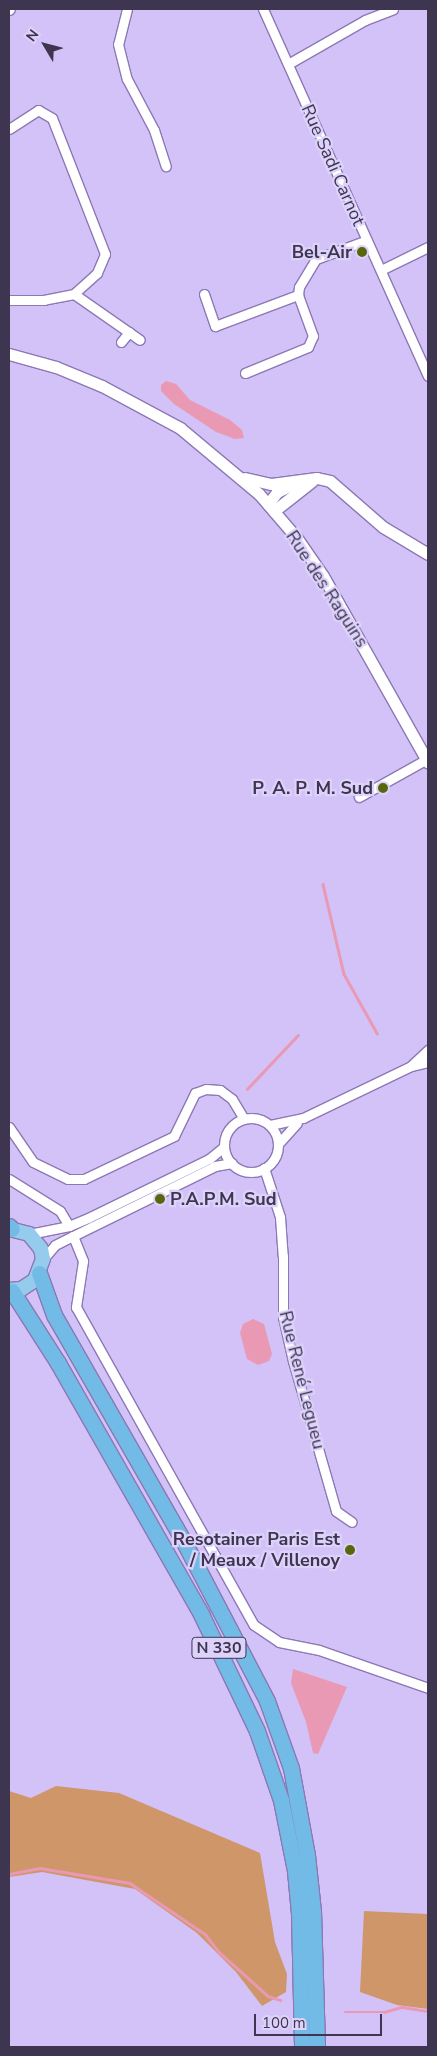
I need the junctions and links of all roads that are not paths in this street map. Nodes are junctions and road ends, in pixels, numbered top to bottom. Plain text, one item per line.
1 (127, 9) edge
2 (263, 9) edge
3 (393, 9) edge
4 (288, 64) junction
5 (9, 128) edge
6 (166, 166) dead end
7 (367, 240) junction
8 (428, 248) edge
9 (381, 270) junction
10 (74, 294) junction
11 (204, 294) dead end
12 (298, 296) junction
13 (9, 300) edge
14 (128, 332) junction
15 (140, 340) dead end
16 (121, 342) dead end
17 (9, 354) edge
18 (245, 372) dead end
19 (428, 376) edge
20 (236, 474) junction
21 (317, 478) junction
22 (304, 480) junction
23 (271, 508) junction
24 (428, 554) edge
25 (428, 760) edge
26 (359, 797) dead end
27 (428, 1050) edge
28 (428, 1062) edge
29 (411, 1066) junction
30 (303, 1118) junction
31 (244, 1119) junction
32 (270, 1125) junction
33 (9, 1127) edge
34 (278, 1144) junction
35 (224, 1147) junction
36 (232, 1163) junction
37 (264, 1168) junction
38 (9, 1179) edge
39 (69, 1226) junction
40 (10, 1228) edge
41 (29, 1234) junction
42 (73, 1236) junction
43 (41, 1266) junction
44 (11, 1290) edge
45 (352, 1522) dead end
46 (428, 1688) edge
47 (302, 2047) edge
48 (317, 2047) edge

1 - 6 street
2 - 4 street, Rue Sadi Carnot
3 - 4 street
4 - 7 street, Rue Sadi Carnot
5 - 10 street
7 - 9 street, Rue Sadi Carnot
7 - 12 street
8 - 9 street
9 - 19 street, Rue Sadi Carnot
10 - 13 street
10 - 14 street
11 - 12 street
12 - 18 street
14 - 15 street
14 - 16 street
17 - 20 street, Rue des Raguins
20 - 22 street
20 - 23 street, Rue des Raguins
21 - 22 street
21 - 23 street
21 - 24 street
22 - 23 street
23 - 25 street, Rue des Raguins
25 - 26 street
27 - 29 street
28 - 29 street
29 - 30 street
30 - 32 street
30 - 34 street
31 - 32 street
31 - 33 street
31 - 35 street
32 - 34 street
34 - 37 street
35 - 36 street
35 - 39 street
36 - 37 street
36 - 42 street
37 - 45 street, Rue René Legueu
38 - 39 street
39 - 41 street
40 - 41 main road
41 - 43 main road, N 330
42 - 43 street
42 - 46 street
43 - 44 main road, N 330
43 - 48 highway, N 330
44 - 47 highway, N 330

